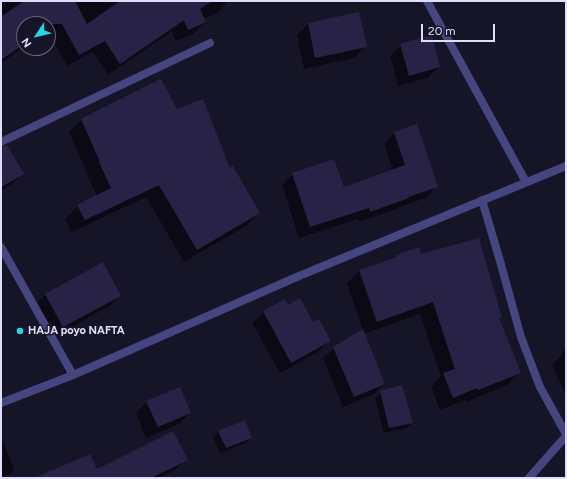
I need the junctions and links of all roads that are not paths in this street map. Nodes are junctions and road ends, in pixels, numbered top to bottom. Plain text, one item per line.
1 (427, 1) edge
2 (210, 43) dead end
3 (1, 142) edge
4 (566, 166) edge
5 (526, 182) junction
6 (482, 200) junction
7 (1, 247) edge
8 (73, 375) junction
9 (1, 403) edge
10 (566, 435) edge
11 (528, 478) edge

1 - 5 street
2 - 3 street
4 - 5 street
5 - 6 street
6 - 8 street
6 - 10 street
7 - 8 street
8 - 9 street
10 - 11 street

